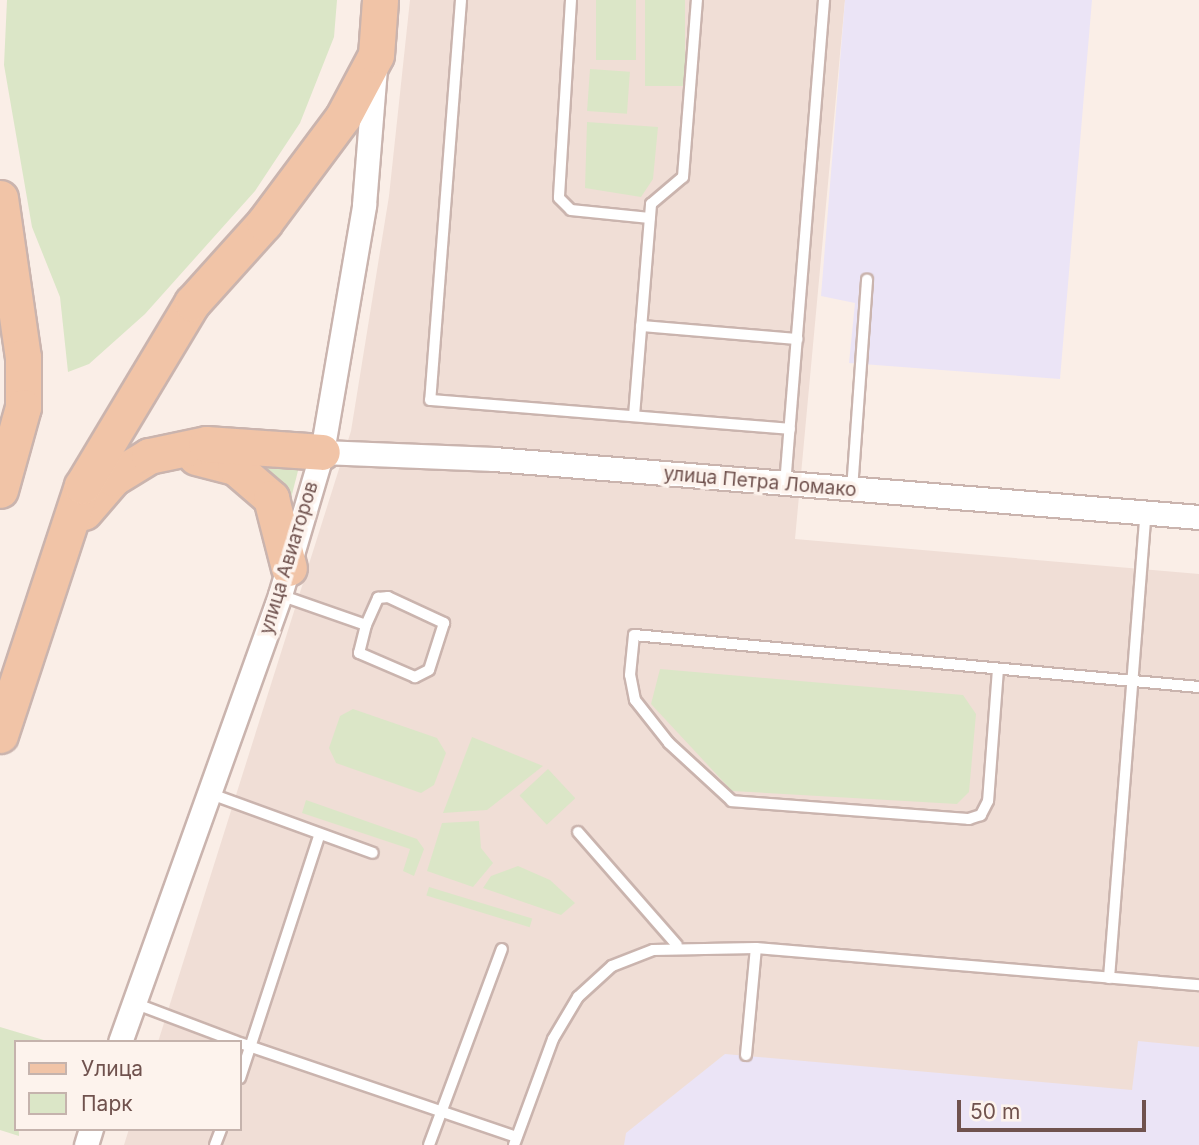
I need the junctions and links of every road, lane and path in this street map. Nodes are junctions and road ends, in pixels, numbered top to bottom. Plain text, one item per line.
1 (380, 0) edge
2 (461, 0) edge
3 (571, 0) edge
4 (697, 0) edge
5 (824, 0) edge
6 (376, 55) junction
7 (0, 198) edge
8 (650, 218) junction
9 (867, 280) dead end
10 (641, 326) junction
11 (797, 338) junction
12 (634, 416) junction
13 (790, 429) junction
14 (172, 452) junction
15 (322, 452) junction
16 (785, 485) junction
17 (0, 490) edge
18 (852, 490) junction
19 (1146, 513) junction
20 (1199, 517) edge
21 (64, 537) junction
22 (284, 581) junction
23 (366, 625) junction
24 (998, 669) junction
25 (1132, 680) junction
26 (1199, 687) edge
27 (0, 735) edge
28 (211, 794) junction
29 (578, 832) dead end
30 (319, 836) junction
31 (373, 853) dead end
32 (677, 945) junction
33 (756, 948) junction
34 (502, 949) dead end
35 (1109, 978) junction
36 (1199, 985) edge
37 (134, 1003) junction
38 (121, 1040) edge
39 (233, 1040) edge
40 (242, 1044) edge
41 (251, 1047) junction
42 (746, 1055) dead end
43 (242, 1072) edge
44 (445, 1112) junction
45 (515, 1141) edge
46 (429, 1145) edge

1 - 6 main road, улица Авиаторов
2 - 12 lane
3 - 8 lane
4 - 8 lane
5 - 11 lane
6 - 15 street, улица Авиаторов
6 - 21 main road, улица Авиаторов
7 - 17 main road
8 - 10 lane
9 - 18 lane
10 - 11 lane
10 - 12 lane
11 - 13 lane
12 - 13 lane
13 - 16 lane
14 - 15 main road
14 - 21 main road
14 - 22 main road
15 - 16 street, улица Петра Ломако
15 - 22 street, улица Авиаторов
16 - 18 street, улица Петра Ломако
18 - 19 street, улица Петра Ломако
19 - 20 street, улица Петра Ломако
19 - 25 lane
21 - 27 main road, улица Авиаторов
22 - 23 lane
22 - 28 street, улица Авиаторов
23 - 23 lane
24 - 24 lane
24 - 25 lane
25 - 26 lane
25 - 35 lane
28 - 30 lane
28 - 37 street, улица Авиаторов
29 - 32 lane
30 - 31 lane
30 - 41 lane
32 - 33 lane
32 - 45 lane
33 - 35 lane
33 - 42 lane
34 - 44 lane
35 - 36 lane
37 - 38 street, улица Авиаторов
37 - 39 lane
40 - 41 lane
41 - 43 lane
41 - 44 lane
44 - 45 lane
44 - 46 lane

